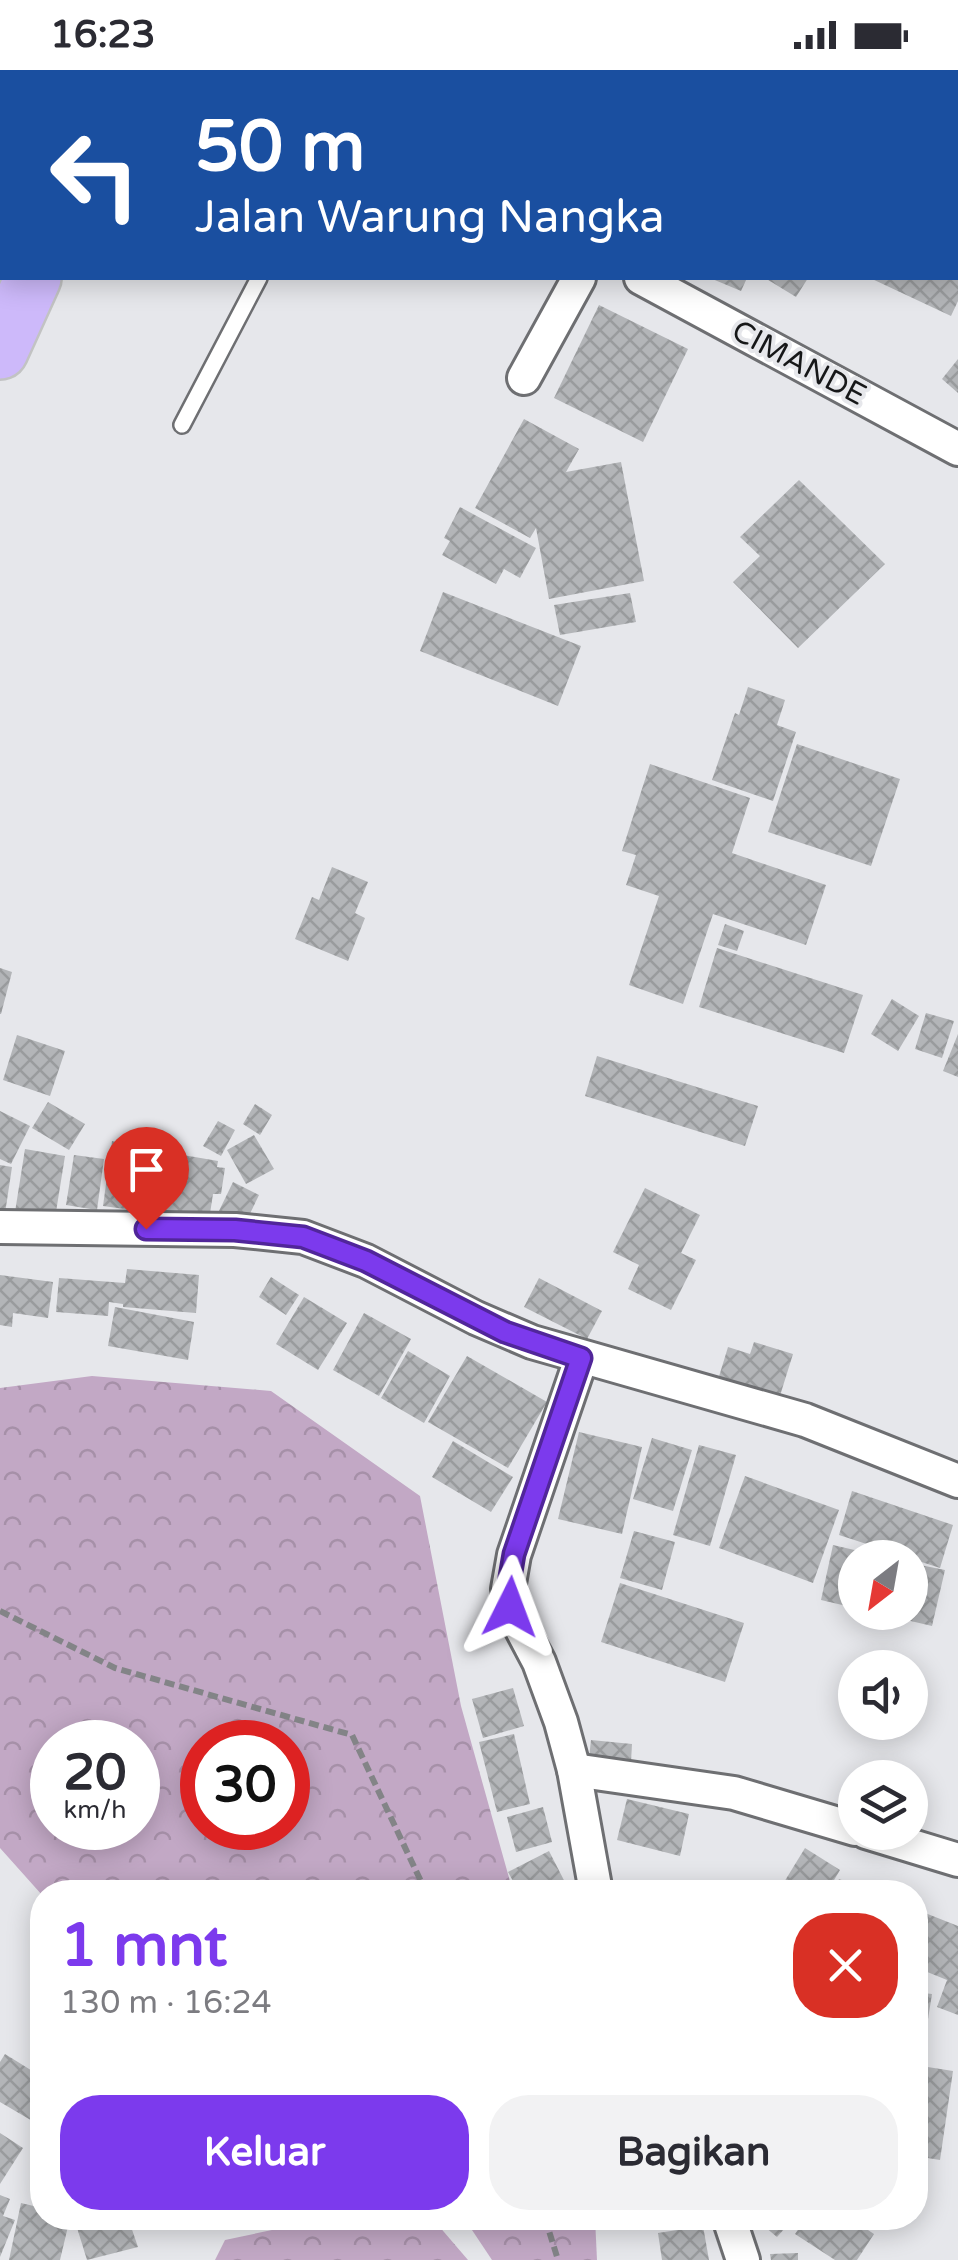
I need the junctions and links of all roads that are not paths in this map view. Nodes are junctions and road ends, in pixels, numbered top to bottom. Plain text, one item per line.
1 (32, 280) edge
2 (258, 280) edge
3 (578, 280) edge
4 (645, 280) edge
5 (0, 352) edge
6 (524, 378) dead end
7 (182, 425) dead end
8 (958, 448) edge
9 (0, 1228) edge
10 (581, 1358) junction
11 (958, 1481) edge
12 (574, 1770) junction
13 (838, 1824) edge
14 (925, 1850) edge
15 (958, 1860) edge
16 (594, 1880) edge
17 (733, 2230) edge
18 (743, 2260) edge

1 - 5 highway
2 - 7 lane
3 - 6 street
4 - 8 street, CIMANDE
9 - 10 street
10 - 11 street
10 - 12 street
12 - 13 street
12 - 16 street
14 - 15 street
17 - 18 street

